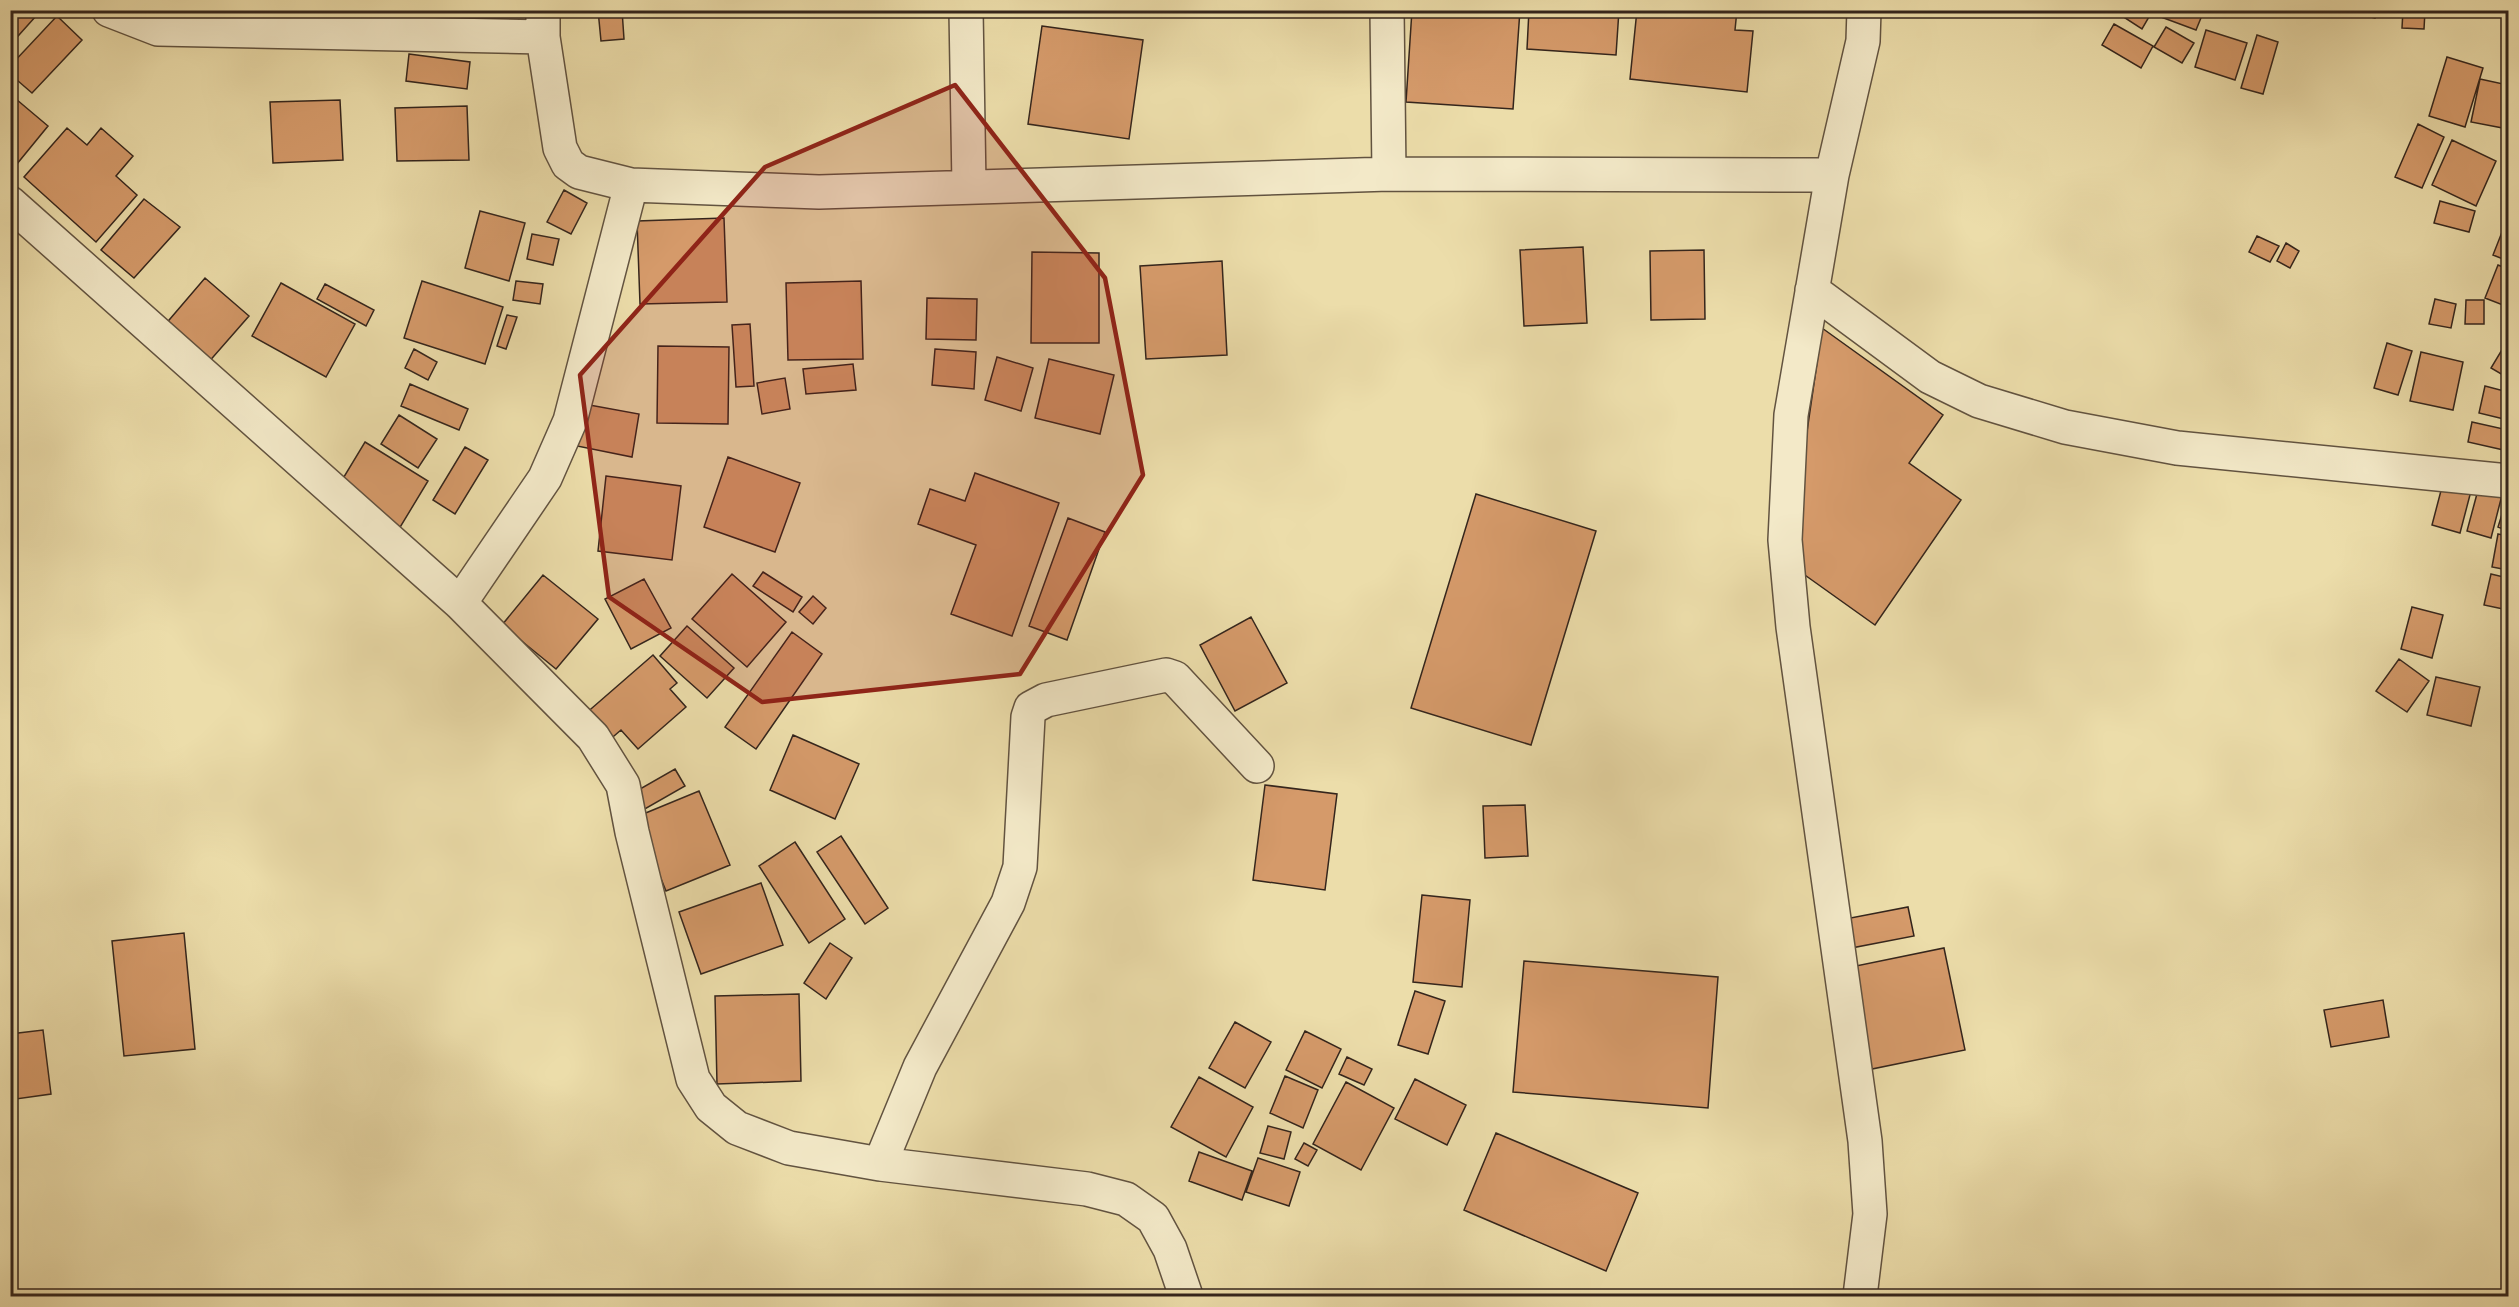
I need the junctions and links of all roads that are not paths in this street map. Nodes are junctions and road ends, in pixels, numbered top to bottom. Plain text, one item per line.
1 (110, 10) edge
2 (966, 10) edge
3 (1387, 10) edge
4 (1864, 10) edge
5 (543, 24) edge
6 (1389, 174) junction
7 (1832, 175) junction
8 (631, 185) junction
9 (969, 186) junction
10 (10, 203) edge
11 (1812, 290) junction
12 (2508, 481) edge
13 (460, 603) junction
14 (1257, 766) dead end
15 (880, 1164) junction
16 (1186, 1296) edge
17 (1860, 1296) edge

1 - 5 street
2 - 9 street
3 - 6 street
4 - 7 street
5 - 8 street
6 - 7 street
6 - 9 street
7 - 11 street
8 - 9 street
8 - 13 street
10 - 13 street
11 - 12 street
11 - 17 street
13 - 15 street
14 - 15 street
15 - 16 street

